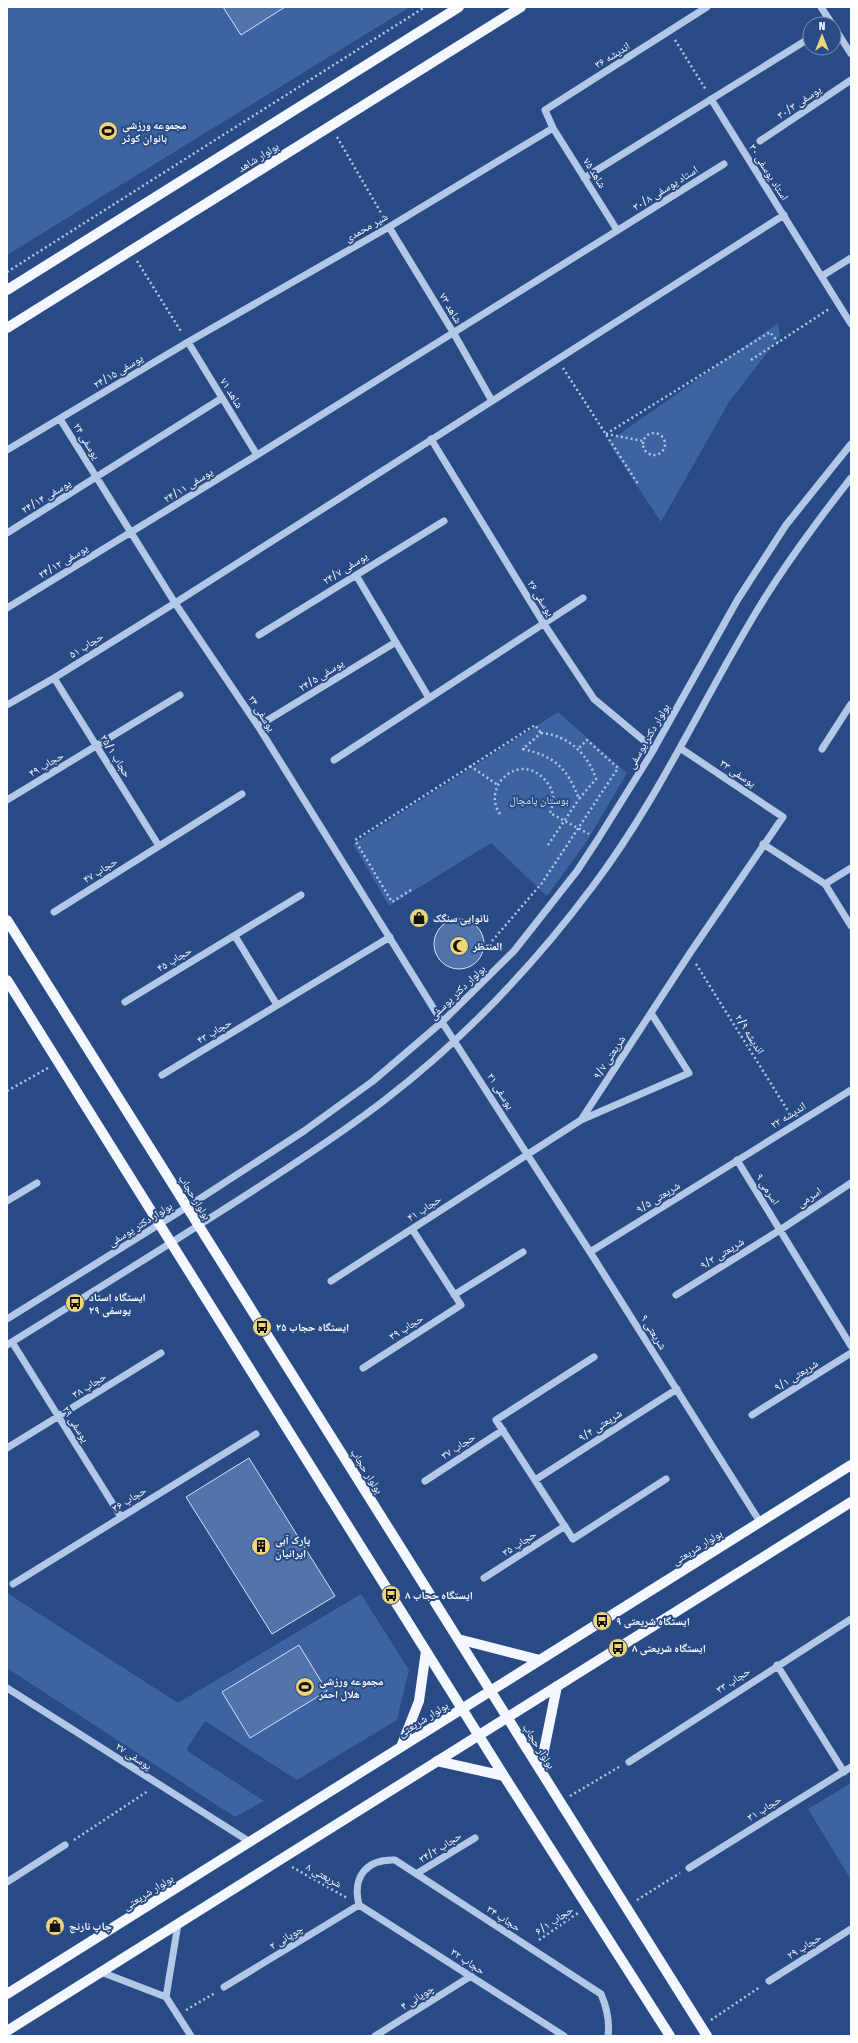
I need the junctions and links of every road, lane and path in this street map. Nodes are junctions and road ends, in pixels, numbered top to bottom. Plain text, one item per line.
1 (425, 7) edge
2 (459, 7) edge
3 (521, 7) edge
4 (707, 7) edge
5 (821, 7) edge
6 (827, 16) edge
7 (669, 31) junction
8 (842, 40) edge
9 (802, 43) edge
10 (851, 54) edge
11 (851, 80) edge
12 (711, 99) junction
13 (330, 126) junction
14 (553, 128) junction
15 (760, 141) dead end
16 (724, 164) dead end
17 (584, 178) junction
18 (784, 215) junction
19 (389, 227) junction
20 (617, 230) junction
21 (131, 251) junction
22 (851, 258) edge
23 (7, 272) edge
24 (822, 276) junction
25 (7, 290) edge
26 (838, 303) junction
27 (851, 324) edge
28 (7, 328) edge
29 (453, 332) junction
30 (188, 342) junction
31 (778, 342) junction
32 (558, 359) junction
33 (751, 360) dead end
34 (222, 398) junction
35 (492, 401) junction
36 (60, 419) junction
37 (606, 434) junction
38 (431, 439) junction
39 (643, 441) junction
40 (851, 444) edge
41 (7, 450) edge
42 (257, 455) junction
43 (98, 478) junction
44 (851, 478) edge
45 (638, 484) dead end
46 (444, 521) dead end
47 (7, 533) edge
48 (131, 533) junction
49 (356, 575) junction
50 (582, 598) dead end
51 (175, 603) junction
52 (7, 608) edge
53 (544, 624) junction
54 (259, 635) dead end
55 (396, 642) junction
56 (54, 678) junction
57 (180, 695) dead end
58 (429, 698) junction
59 (851, 704) edge
60 (7, 705) edge
61 (258, 726) junction
62 (541, 733) junction
63 (96, 746) junction
64 (680, 748) junction
65 (578, 749) junction
66 (654, 749) junction
67 (822, 749) dead end
68 (334, 760) dead end
69 (470, 766) junction
70 (498, 785) junction
71 (242, 794) dead end
72 (579, 799) junction
73 (7, 800) edge
74 (500, 814) dead end
75 (783, 817) joint
76 (564, 820) junction
77 (578, 828) junction
78 (598, 839) junction
79 (763, 844) junction
80 (548, 845) dead end
81 (159, 846) junction
82 (851, 868) edge
83 (825, 884) junction
84 (411, 890) dead end
85 (301, 895) dead end
86 (54, 912) dead end
87 (7, 920) edge
88 (851, 926) edge
89 (234, 936) junction
90 (390, 937) junction
91 (492, 941) dead end
92 (690, 953) junction
93 (7, 980) edge
94 (125, 1002) dead end
95 (277, 1005) junction
96 (651, 1013) junction
97 (442, 1022) junction
98 (455, 1040) junction
99 (58, 1062) junction
100 (162, 1075) dead end
101 (851, 1090) edge
102 (7, 1091) edge
103 (581, 1120) junction
104 (796, 1123) junction
105 (528, 1155) junction
106 (737, 1160) junction
107 (37, 1182) dead end
108 (851, 1183) edge
109 (7, 1201) edge
110 (187, 1207) junction
111 (160, 1224) junction
112 (199, 1226) junction
113 (412, 1229) junction
114 (780, 1230) junction
115 (171, 1243) junction
116 (523, 1252) dead end
117 (590, 1252) junction
118 (331, 1280) dead end
119 (454, 1295) junction
120 (676, 1295) dead end
121 (7, 1319) edge
122 (10, 1344) edge
123 (851, 1346) edge
124 (161, 1353) dead end
125 (851, 1353) edge
126 (594, 1357) dead end
127 (363, 1368) dead end
128 (677, 1389) junction
129 (752, 1415) dead end
130 (58, 1416) junction
131 (503, 1430) junction
132 (256, 1434) dead end
133 (7, 1448) edge
134 (851, 1465) edge
135 (666, 1479) dead end
136 (535, 1480) junction
137 (425, 1481) dead end
138 (851, 1502) edge
139 (121, 1517) junction
140 (760, 1522) junction
141 (565, 1526) junction
142 (484, 1578) dead end
143 (13, 1584) dead end
144 (851, 1619) edge
145 (458, 1639) junction
146 (426, 1651) junction
147 (540, 1660) junction
148 (777, 1665) junction
149 (557, 1686) junction
150 (7, 1688) edge
151 (491, 1691) junction
152 (462, 1709) junction
153 (507, 1717) junction
154 (479, 1735) junction
155 (401, 1747) junction
156 (437, 1761) junction
157 (629, 1762) joint
158 (851, 1767) edge
159 (540, 1770) junction
160 (844, 1772) junction
161 (504, 1776) junction
162 (159, 1785) junction
163 (560, 1802) junction
164 (475, 1838) dead end
165 (250, 1842) junction
166 (65, 1845) joint
167 (280, 1860) junction
168 (689, 1868) joint
169 (416, 1874) junction
170 (7, 1882) edge
171 (359, 1905) junction
172 (626, 1906) junction
173 (587, 1907) junction
174 (178, 1924) junction
175 (851, 1929) edge
176 (529, 1947) junction
177 (101, 1972) junction
178 (471, 1976) junction
179 (769, 1981) joint
180 (224, 1987) joint
181 (7, 1994) edge
182 (166, 1997) junction
183 (177, 2015) junction
184 (701, 2027) junction
185 (7, 2031) edge
186 (191, 2036) edge
187 (375, 2036) edge
188 (564, 2036) edge
189 (608, 2036) edge
190 (670, 2036) edge
191 (707, 2036) edge

1 - 23 path
2 - 25 main road, بولوار شاهد
3 - 13 main road, بولوار شاهد
4 - 7 street, اندیشه ۳۶
5 - 6 street
7 - 12 path
7 - 14 street, اندیشه ۳۶
8 - 10 street
9 - 12 street
11 - 15 street, یوسفی ۳۰/۳
12 - 17 street
12 - 18 street, استاد یوسفی ۳۰
13 - 19 path
13 - 21 main road, بولوار شاهد
14 - 17 street, شاهد ۷۵
14 - 19 street, شیر محمدی
16 - 20 street, استاد یوسفی ۳۰/۸
17 - 20 street, شاهد ۷۵
18 - 24 street, استاد یوسفی ۳۰
18 - 32 street, حجاب ۵۱
19 - 29 street, شاهد ۷۳
19 - 30 street, شیر محمدی
20 - 29 street, استاد یوسفی ۳۰/۸
21 - 28 main road, بولوار شاهد
21 - 30 path
22 - 24 street
24 - 26 street, استاد یوسفی ۳۰
26 - 27 street, استاد یوسفی ۳۰
26 - 31 path
29 - 35 street, شاهد ۷۳
29 - 42 street, یوسفی ۲۴/۱۱
30 - 34 street, شاهد ۷۱
30 - 36 street, یوسفی ۲۴/۱۵
31 - 33 path
31 - 37 path
32 - 35 street, حجاب ۵۱
32 - 37 path
34 - 42 street, شاهد ۷۱
34 - 43 street, یوسفی ۲۴/۱۴
35 - 38 street, حجاب ۵۱
36 - 41 street, یوسفی ۲۴/۱۵
36 - 43 street, یوسفی ۲۴
37 - 39 path
37 - 45 path
38 - 51 street, حجاب ۵۱
38 - 53 street, یوسفی ۲۶
39 - 39 path
40 - 66 street, بولوار دکتر یوسفی
42 - 48 street, یوسفی ۲۴/۱۱
43 - 47 street, یوسفی ۲۴/۱۴
43 - 48 street, یوسفی ۲۴
44 - 64 street
46 - 49 street, یوسفی ۲۴/۷
48 - 51 street, یوسفی ۲۴
48 - 52 street, یوسفی ۲۴/۱۲
49 - 54 street, یوسفی ۲۴/۷
49 - 55 street
50 - 53 street
51 - 56 street, حجاب ۵۱
51 - 61 street, یوسفی ۲۴
53 - 58 street
53 - 66 street, یوسفی ۲۶
55 - 58 street
55 - 61 street, یوسفی ۲۴/۵
56 - 60 street, حجاب ۵۱
56 - 63 street, حجاب ۳۵/۱
57 - 63 street, حجاب ۴۹
58 - 68 street
59 - 67 street
61 - 90 street, یوسفی ۲۴
62 - 65 path
62 - 69 path
62 - 72 path
63 - 73 street, حجاب ۴۹
63 - 81 street, حجاب ۳۵/۱
64 - 75 street, یوسفی ۳۳
64 - 98 street
65 - 72 path
65 - 77 path
66 - 78 street, بولوار دکتر یوسفی
69 - 70 path
69 - 84 path
70 - 74 path
70 - 76 path
71 - 81 street, حجاب ۴۷
72 - 76 path
75 - 79 street, شریعتی ۹/۷
76 - 77 path
76 - 80 path
77 - 78 path
77 - 91 path
78 - 97 street, بولوار دکتر یوسفی
79 - 83 street
79 - 92 street, شریعتی ۹/۷
81 - 86 street, حجاب ۴۷
82 - 83 street
83 - 88 street
85 - 89 street, حجاب ۴۵
87 - 110 main road, بولوار حجاب
89 - 94 street, حجاب ۴۵
89 - 95 street
90 - 95 street, حجاب ۴۳
90 - 97 street, یوسفی ۲۴
92 - 96 street, شریعتی ۹/۷
92 - 104 path, اندیشه ۲/۹
93 - 99 main road
95 - 100 street, حجاب ۴۳
96 - 103 street, شریعتی ۹/۷
96 - 103 street
97 - 98 street, یوسفی ۳۱
97 - 110 street, بولوار دکتر یوسفی
98 - 105 street, یوسفی ۳۱
98 - 112 street
99 - 102 path
99 - 111 main road
101 - 104 street, اندیشه ۲۲
103 - 105 street, شریعتی ۹/۷
104 - 106 street, اندیشه ۲۲
105 - 113 street, حجاب ۴۱
105 - 117 street, شریعتی ۹
106 - 114 street, اسرمی ۹
106 - 117 street, شریعتی ۹/۵
107 - 109 street
108 - 114 street, اسرمی
110 - 111 street, بولوار دکتر یوسفی
110 - 112 main road, بولوار حجاب
111 - 115 main road
111 - 121 street, بولوار دکتر یوسفی
112 - 115 street
112 - 145 main road, بولوار حجاب
113 - 118 street, حجاب ۴۱
113 - 119 street
114 - 120 street, شریعتی ۹/۳
114 - 123 street, اسرمی ۹
115 - 122 street
115 - 146 main road
116 - 119 street
117 - 128 street, شریعتی ۹
119 - 127 street, حجاب ۳۹
122 - 130 street, یوسفی ۲۹
124 - 130 street, حجاب ۳۸
125 - 129 street, شریعتی ۹/۱
126 - 131 street
128 - 136 street, شریعتی ۹/۴
128 - 140 street, شریعتی ۹
130 - 133 street, حجاب ۳۸
130 - 139 street, یوسفی ۲۹
131 - 136 street
131 - 137 street, حجاب ۳۷
132 - 139 street, حجاب ۳۶
134 - 140 main road, بولوار شریعتی
135 - 141 street
136 - 141 street
138 - 149 main road
139 - 143 street, حجاب ۳۶
140 - 147 main road, بولوار شریعتی
141 - 142 street, حجاب ۳۵
144 - 148 street, حجاب ۳۳
145 - 147 main road
145 - 151 main road, بولوار حجاب
146 - 152 main road
146 - 155 main road
147 - 151 main road, بولوار شریعتی
148 - 157 street, حجاب ۳۳
148 - 160 street
149 - 153 main road
149 - 159 main road
150 - 162 street, یوسفی ۲۷
151 - 152 main road, بولوار شریعتی
151 - 153 main road, بولوار حجاب
152 - 154 main road
152 - 155 main road, بولوار شریعتی
153 - 154 main road
153 - 159 main road, بولوار حجاب
154 - 156 main road
154 - 161 main road
155 - 165 main road, بولوار شریعتی
156 - 161 main road
156 - 167 main road
157 - 163 path
158 - 160 street, حجاب ۳۱
159 - 163 main road, بولوار حجاب
160 - 168 street, حجاب ۳۱
161 - 173 main road
162 - 165 street, یوسفی ۲۷
162 - 166 path
163 - 172 main road, بولوار حجاب
164 - 169 street, حجاب ۳۴/۲
165 - 181 main road, بولوار شریعتی
166 - 170 street
167 - 171 path, شریعتی ۸
167 - 174 main road
168 - 172 path
169 - 171 street, حجاب ۳۴
169 - 176 street, حجاب ۳۴
171 - 178 street, حجاب ۳۲
171 - 180 street, چوپانی ۲
172 - 184 main road, بولوار حجاب
173 - 176 path, حجاب ۶/۱
173 - 190 main road
174 - 177 main road
174 - 182 street
175 - 179 street, حجاب ۲۹
176 - 189 street, حجاب ۳۴
177 - 182 street
177 - 185 main road
178 - 187 street, چوپانی ۴
178 - 188 street, حجاب ۳۲
179 - 184 path
180 - 183 path
182 - 183 street
183 - 186 street
184 - 191 main road, بولوار حجاب

